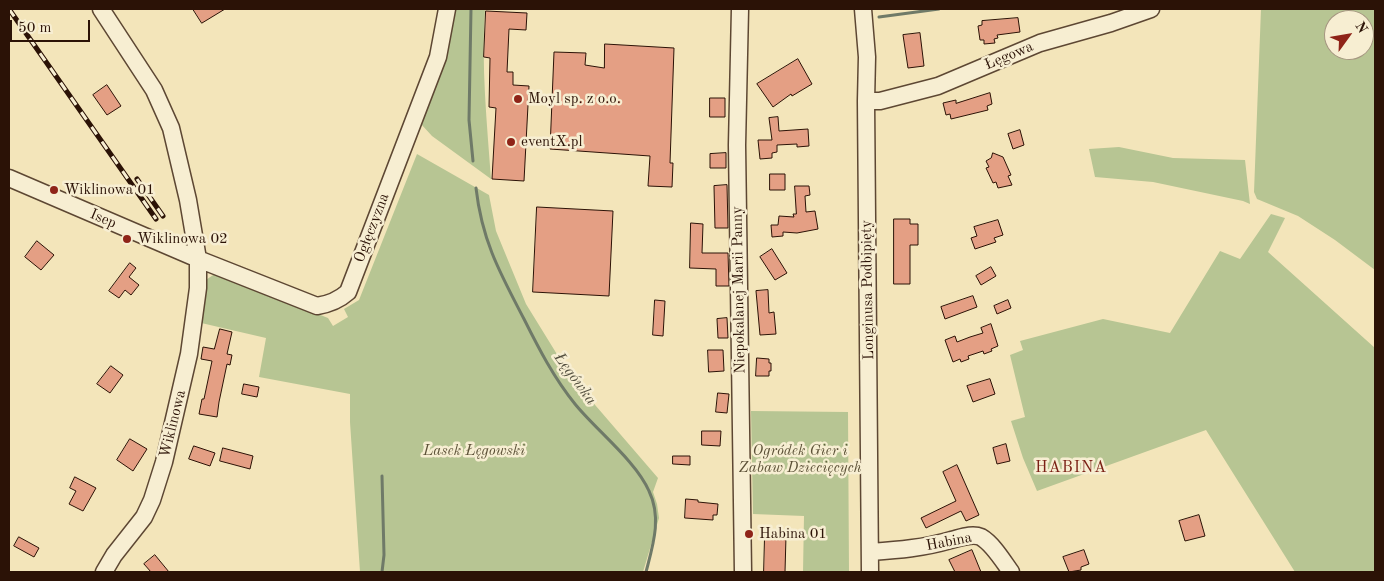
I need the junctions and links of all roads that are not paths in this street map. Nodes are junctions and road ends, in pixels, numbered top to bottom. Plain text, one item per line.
1 (101, 9) edge
2 (447, 9) edge
3 (740, 9) edge
4 (863, 9) edge
5 (1151, 9) edge
6 (866, 101) junction
7 (9, 178) edge
8 (198, 259) junction
9 (871, 552) junction
10 (104, 572) edge
11 (743, 572) edge
12 (870, 572) edge
13 (1011, 572) edge

1 - 8 street, Wiklinowa
2 - 8 street, Ogłęczyzna
3 - 11 street, Niepokalanej Marii Panny
4 - 6 street, Longinusa Podbipięty
5 - 6 street, Łęgowa
6 - 9 street, Longinusa Podbipięty
7 - 8 street, Isep
8 - 10 street, Wiklinowa
9 - 12 street, Longinusa Podbipięty
9 - 13 street, Habina

